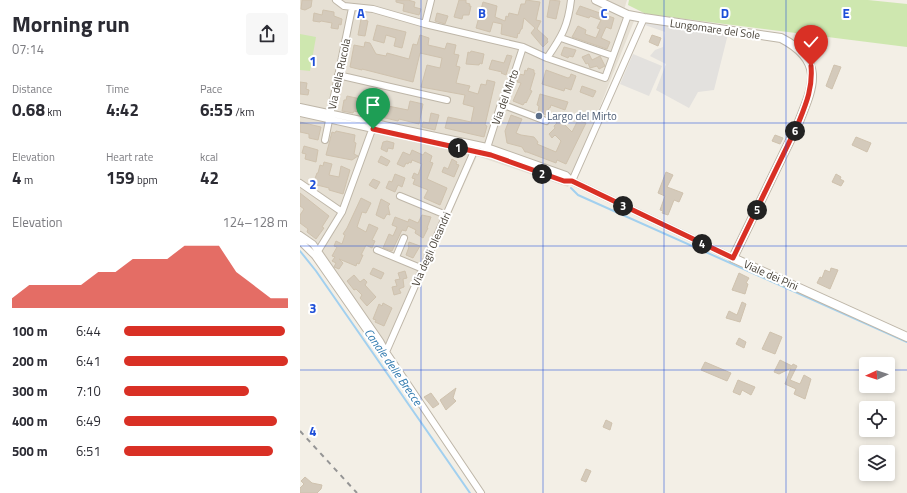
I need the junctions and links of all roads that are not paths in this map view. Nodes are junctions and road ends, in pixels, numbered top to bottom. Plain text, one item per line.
1 (336, 0) edge
2 (431, 0) edge
3 (571, 0) edge
4 (596, 0) edge
5 (352, 8) junction
6 (628, 15) junction
7 (644, 18) junction
8 (425, 24) junction
9 (561, 38) junction
10 (523, 47) junction
11 (613, 56) junction
12 (547, 58) junction
13 (338, 75) junction
14 (447, 100) dead end
15 (501, 104) junction
16 (300, 107) edge
17 (300, 113) edge
18 (330, 116) junction
19 (546, 121) dead end
20 (373, 126) junction
21 (325, 140) dead end
22 (477, 145) junction
23 (487, 147) junction
24 (474, 152) junction
25 (486, 154) junction
26 (572, 181) junction
27 (300, 183) edge
28 (400, 196) dead end
29 (342, 212) junction
30 (446, 215) junction
31 (300, 234) edge
32 (404, 238) dead end
33 (300, 241) edge
34 (377, 250) dead end
35 (317, 254) junction
36 (396, 257) junction
37 (733, 258) junction
38 (423, 269) junction
39 (907, 337) edge
40 (386, 352) junction
41 (481, 493) edge

1 - 5 street
2 - 8 street
3 - 9 street
4 - 6 street, Lungomare del Sole
5 - 8 street
5 - 13 street, Via della Rucola
6 - 7 street, Lungomare del Sole
6 - 11 street
7 - 26 street
7 - 37 street, Lungomare del Sole
8 - 10 street
9 - 11 street
9 - 12 street
10 - 12 street
10 - 15 street, Via del Mirto
11 - 12 street
13 - 14 street
13 - 18 street, Via della Rucola
15 - 19 street
15 - 23 street, Via del Mirto
16 - 18 street, Viale dei Pini
17 - 18 street, Viale dei Pini
18 - 20 street, Viale dei Pini
18 - 21 street, Via della Rucola
20 - 22 street, Viale dei Pini
20 - 24 street, Viale dei Pini
20 - 29 street
22 - 23 street, Viale dei Pini
22 - 24 street, Via degli Oleandri
23 - 25 street, Via del Mirto
23 - 26 street, Viale dei Pini
24 - 25 street, Viale dei Pini
24 - 30 street, Via degli Oleandri
25 - 26 street, Viale dei Pini
26 - 37 street, Viale dei Pini
27 - 29 street
28 - 30 street
29 - 35 street
30 - 38 street, Via degli Oleandri
31 - 35 street
32 - 36 street
33 - 35 street
34 - 36 street
35 - 40 street
36 - 38 street
37 - 39 street, Viale dei Pini
38 - 40 street, Via degli Oleandri
40 - 41 street

